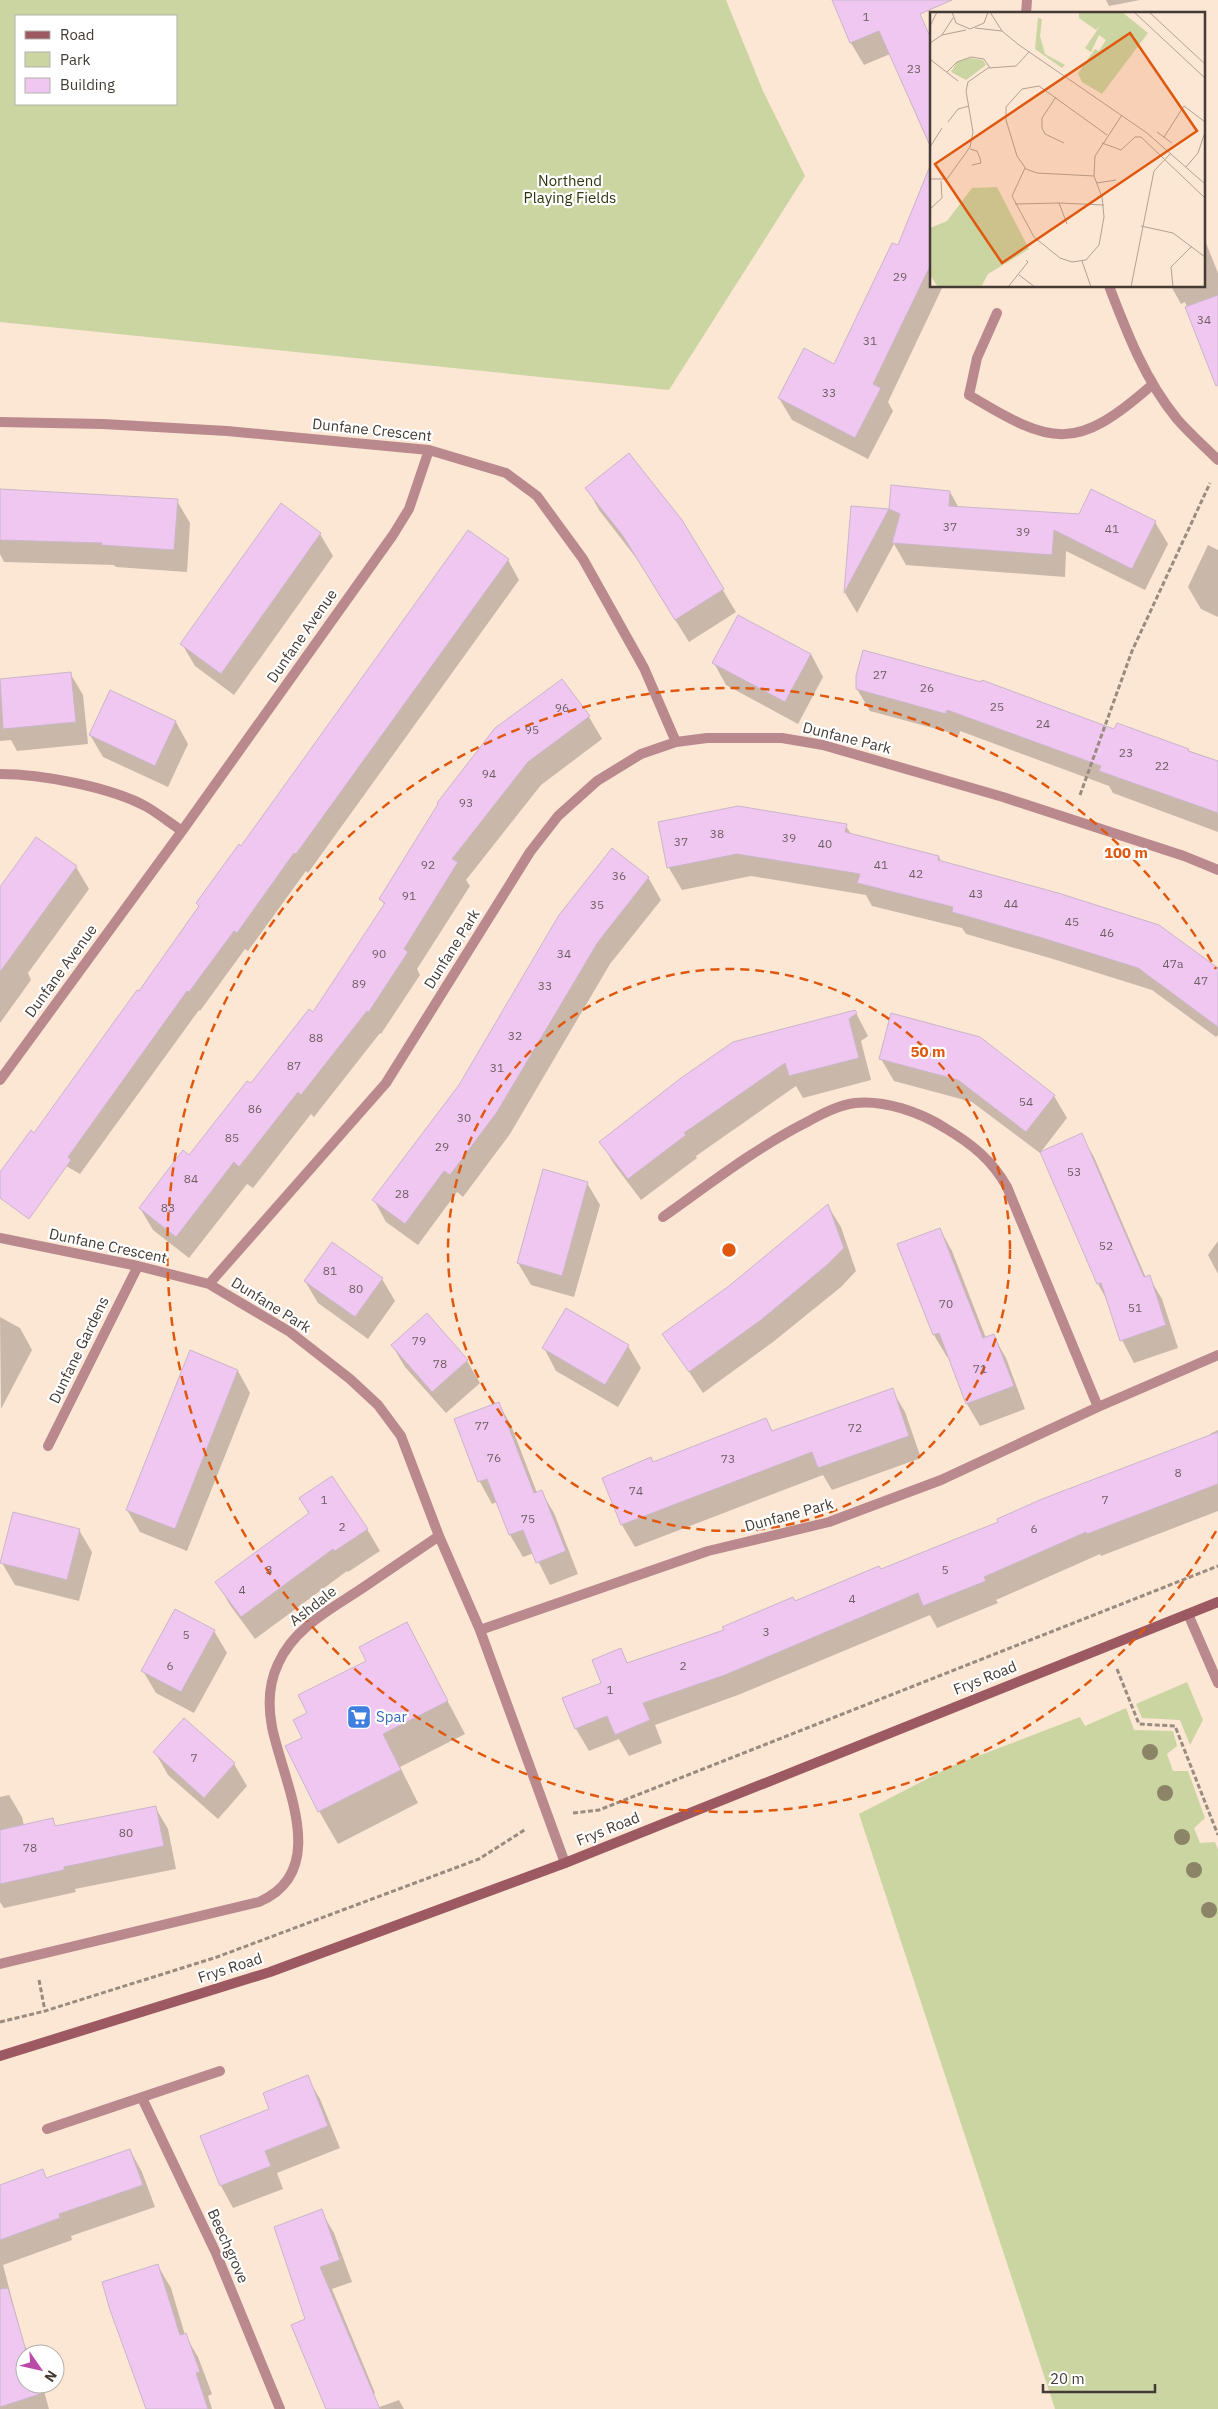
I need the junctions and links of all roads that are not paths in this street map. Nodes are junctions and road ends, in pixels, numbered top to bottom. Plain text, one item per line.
1 (1111, 288) edge
2 (997, 313) dead end
3 (1152, 384) junction
4 (0, 422) edge
5 (429, 450) junction
6 (1218, 460) edge
7 (676, 742) junction
8 (0, 774) edge
9 (182, 831) junction
10 (1218, 870) edge
11 (0, 1080) edge
12 (663, 1217) dead end
13 (0, 1238) edge
14 (138, 1266) junction
15 (209, 1284) junction
16 (1218, 1355) edge
17 (1098, 1407) junction
18 (48, 1446) dead end
19 (439, 1536) junction
20 (1218, 1602) edge
21 (1188, 1614) junction
22 (480, 1630) junction
23 (1218, 1683) edge
24 (565, 1863) junction
25 (0, 1964) edge
26 (0, 2056) edge
27 (220, 2072) dead end
28 (142, 2098) junction
29 (46, 2129) dead end
30 (280, 2409) edge

1 - 3 street
2 - 3 street
3 - 6 street
4 - 5 street, Dunfane Crescent
5 - 7 street, Dunfane Crescent
5 - 9 street, Dunfane Avenue
7 - 10 street, Dunfane Park
7 - 15 street, Dunfane Park
8 - 9 street
9 - 11 street, Dunfane Avenue
12 - 17 street
13 - 14 street, Dunfane Crescent
14 - 15 street, Dunfane Crescent
14 - 18 street, Dunfane Gardens
15 - 19 street, Dunfane Park
16 - 17 street, Dunfane Park
17 - 22 street, Dunfane Park
19 - 22 street, Dunfane Park
19 - 25 street, Ashdale
20 - 21 street, Frys Road
21 - 23 street
21 - 24 street, Frys Road
22 - 24 street, Dunfane Park
24 - 26 street, Frys Road
27 - 28 street
28 - 29 street
28 - 30 street, Beechgrove

